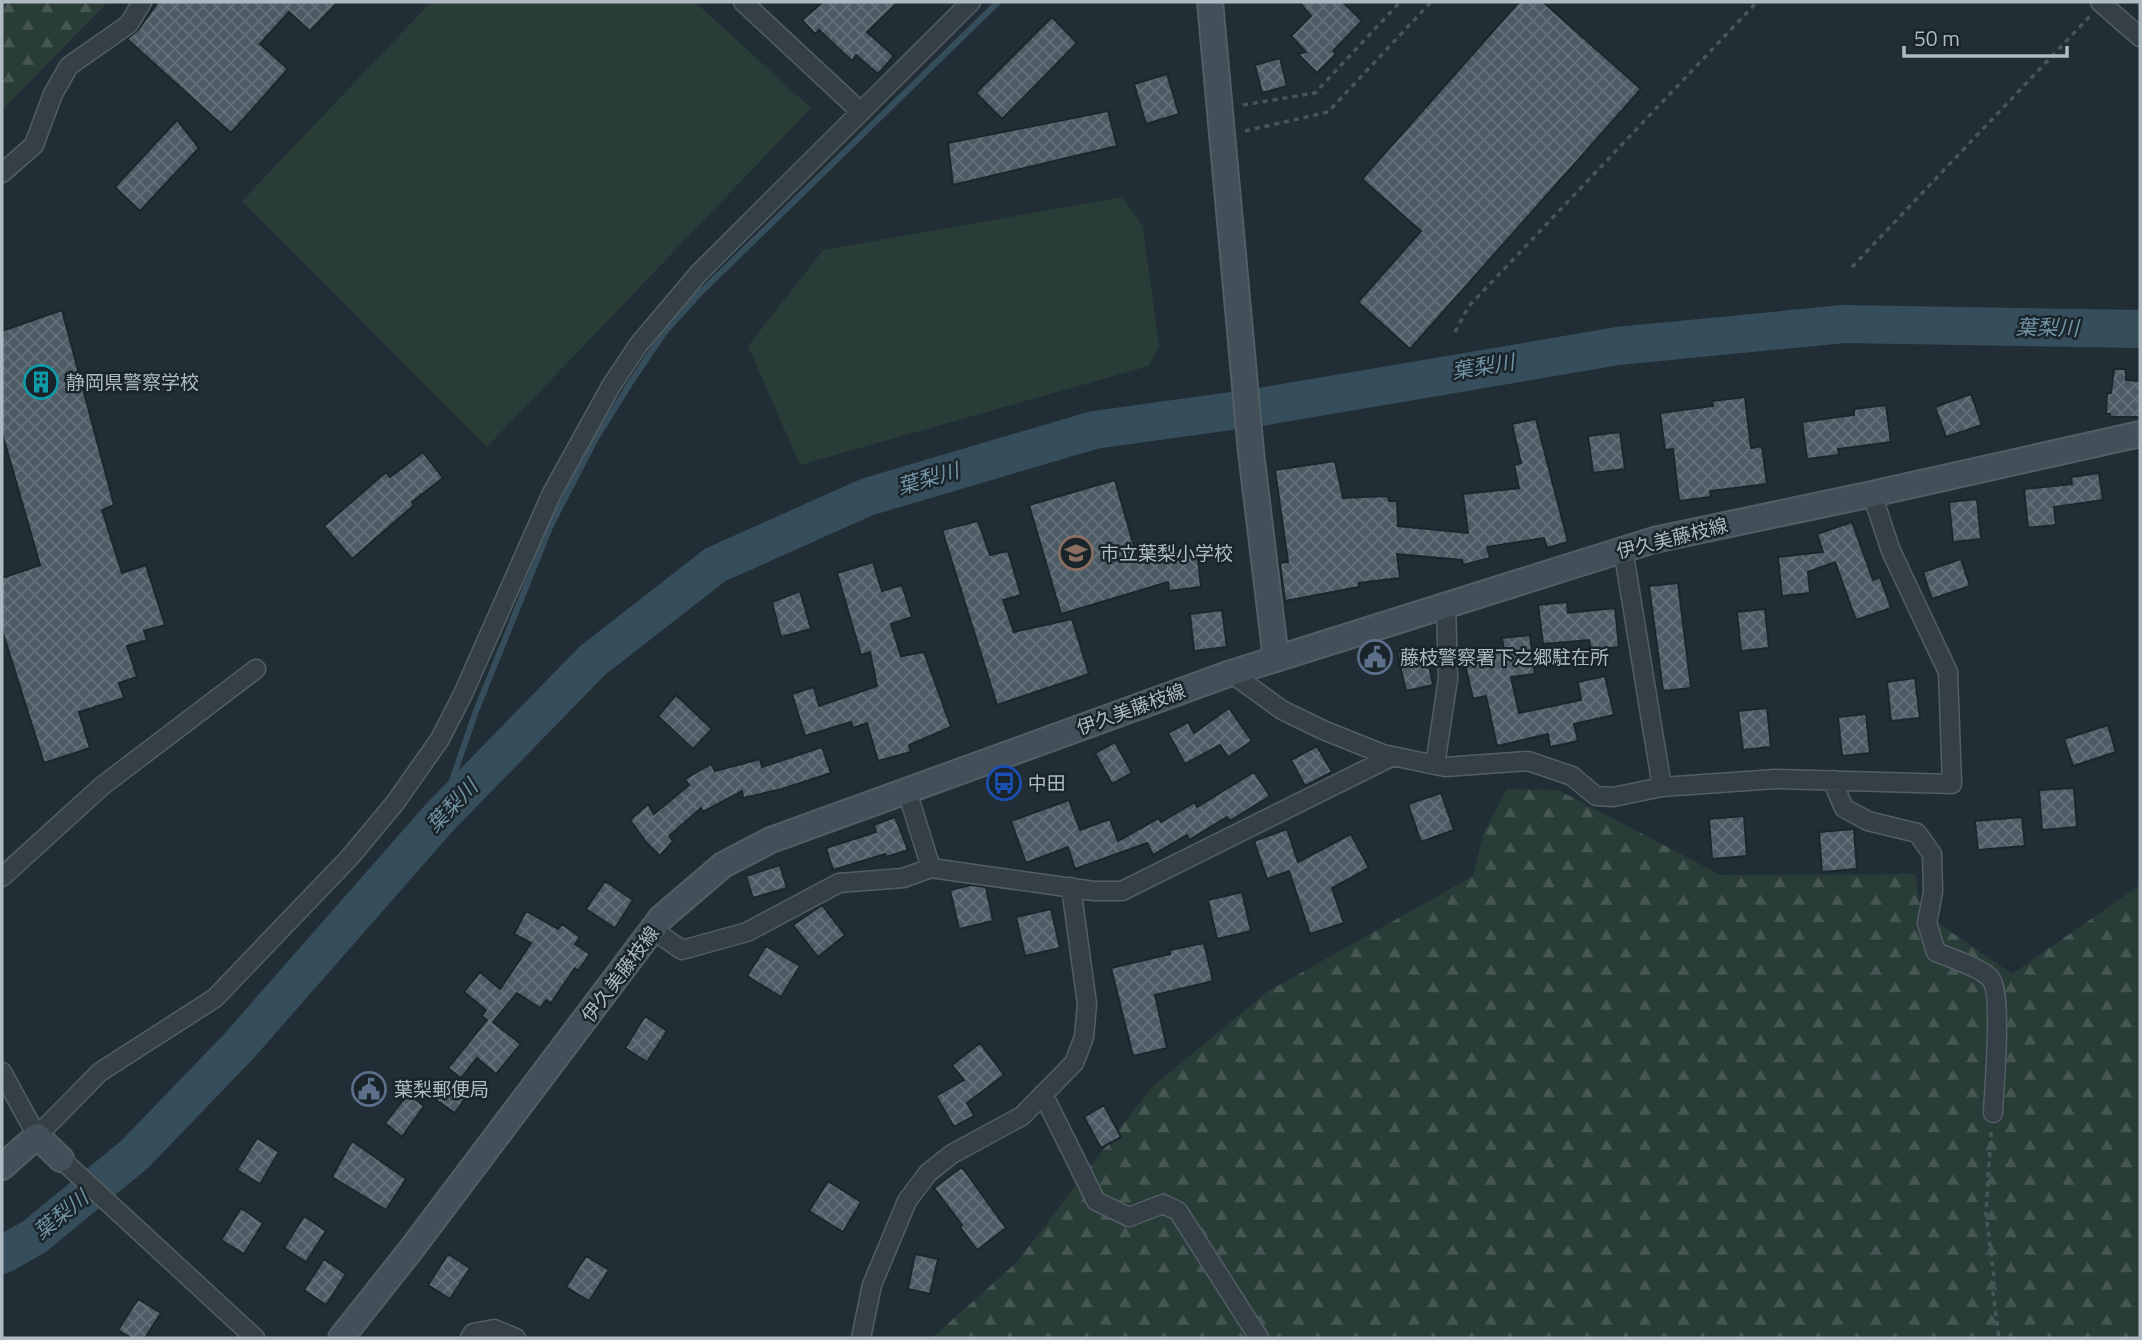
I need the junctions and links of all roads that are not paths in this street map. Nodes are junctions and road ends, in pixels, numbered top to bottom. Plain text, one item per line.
1 (142, 2) edge
2 (743, 2) edge
3 (971, 2) edge
4 (1210, 2) edge
5 (2101, 3) edge
6 (2140, 37) edge
7 (861, 113) junction
8 (2, 173) edge
9 (2140, 434) edge
10 (1872, 494) junction
11 (1623, 549) junction
12 (1446, 604) junction
13 (1276, 659) junction
14 (256, 669) dead end
15 (1231, 673) junction
16 (1393, 756) junction
17 (1435, 765) junction
18 (1832, 780) junction
19 (1662, 787) junction
20 (907, 791) junction
21 (931, 868) junction
22 (2, 877) edge
23 (1070, 887) junction
24 (653, 930) junction
25 (2, 1072) edge
26 (1043, 1094) junction
27 (1993, 1113) road end
28 (37, 1136) junction
29 (61, 1159) joint
30 (2, 1167) edge
31 (255, 1338) edge
32 (341, 1338) edge
33 (470, 1338) edge
34 (516, 1338) edge
35 (861, 1338) edge
36 (1259, 1338) edge

1 - 8 street
2 - 7 street
3 - 7 street
4 - 13 main road
5 - 6 street
7 - 28 street
9 - 10 main road, 伊久美藤枝線
10 - 11 main road, 伊久美藤枝線
10 - 18 street
11 - 12 main road, 伊久美藤枝線
11 - 19 street
12 - 13 main road, 伊久美藤枝線
12 - 17 street
13 - 15 main road, 伊久美藤枝線
14 - 22 street
15 - 16 street
15 - 20 main road, 伊久美藤枝線
16 - 17 street
16 - 23 street
17 - 19 street
18 - 19 street
18 - 27 street
20 - 21 street
20 - 24 main road, 伊久美藤枝線
21 - 23 street
21 - 24 street
23 - 26 street
24 - 32 main road, 伊久美藤枝線
25 - 28 street
26 - 35 street
26 - 36 street
28 - 29 main road
28 - 30 main road
29 - 31 street
33 - 34 street

